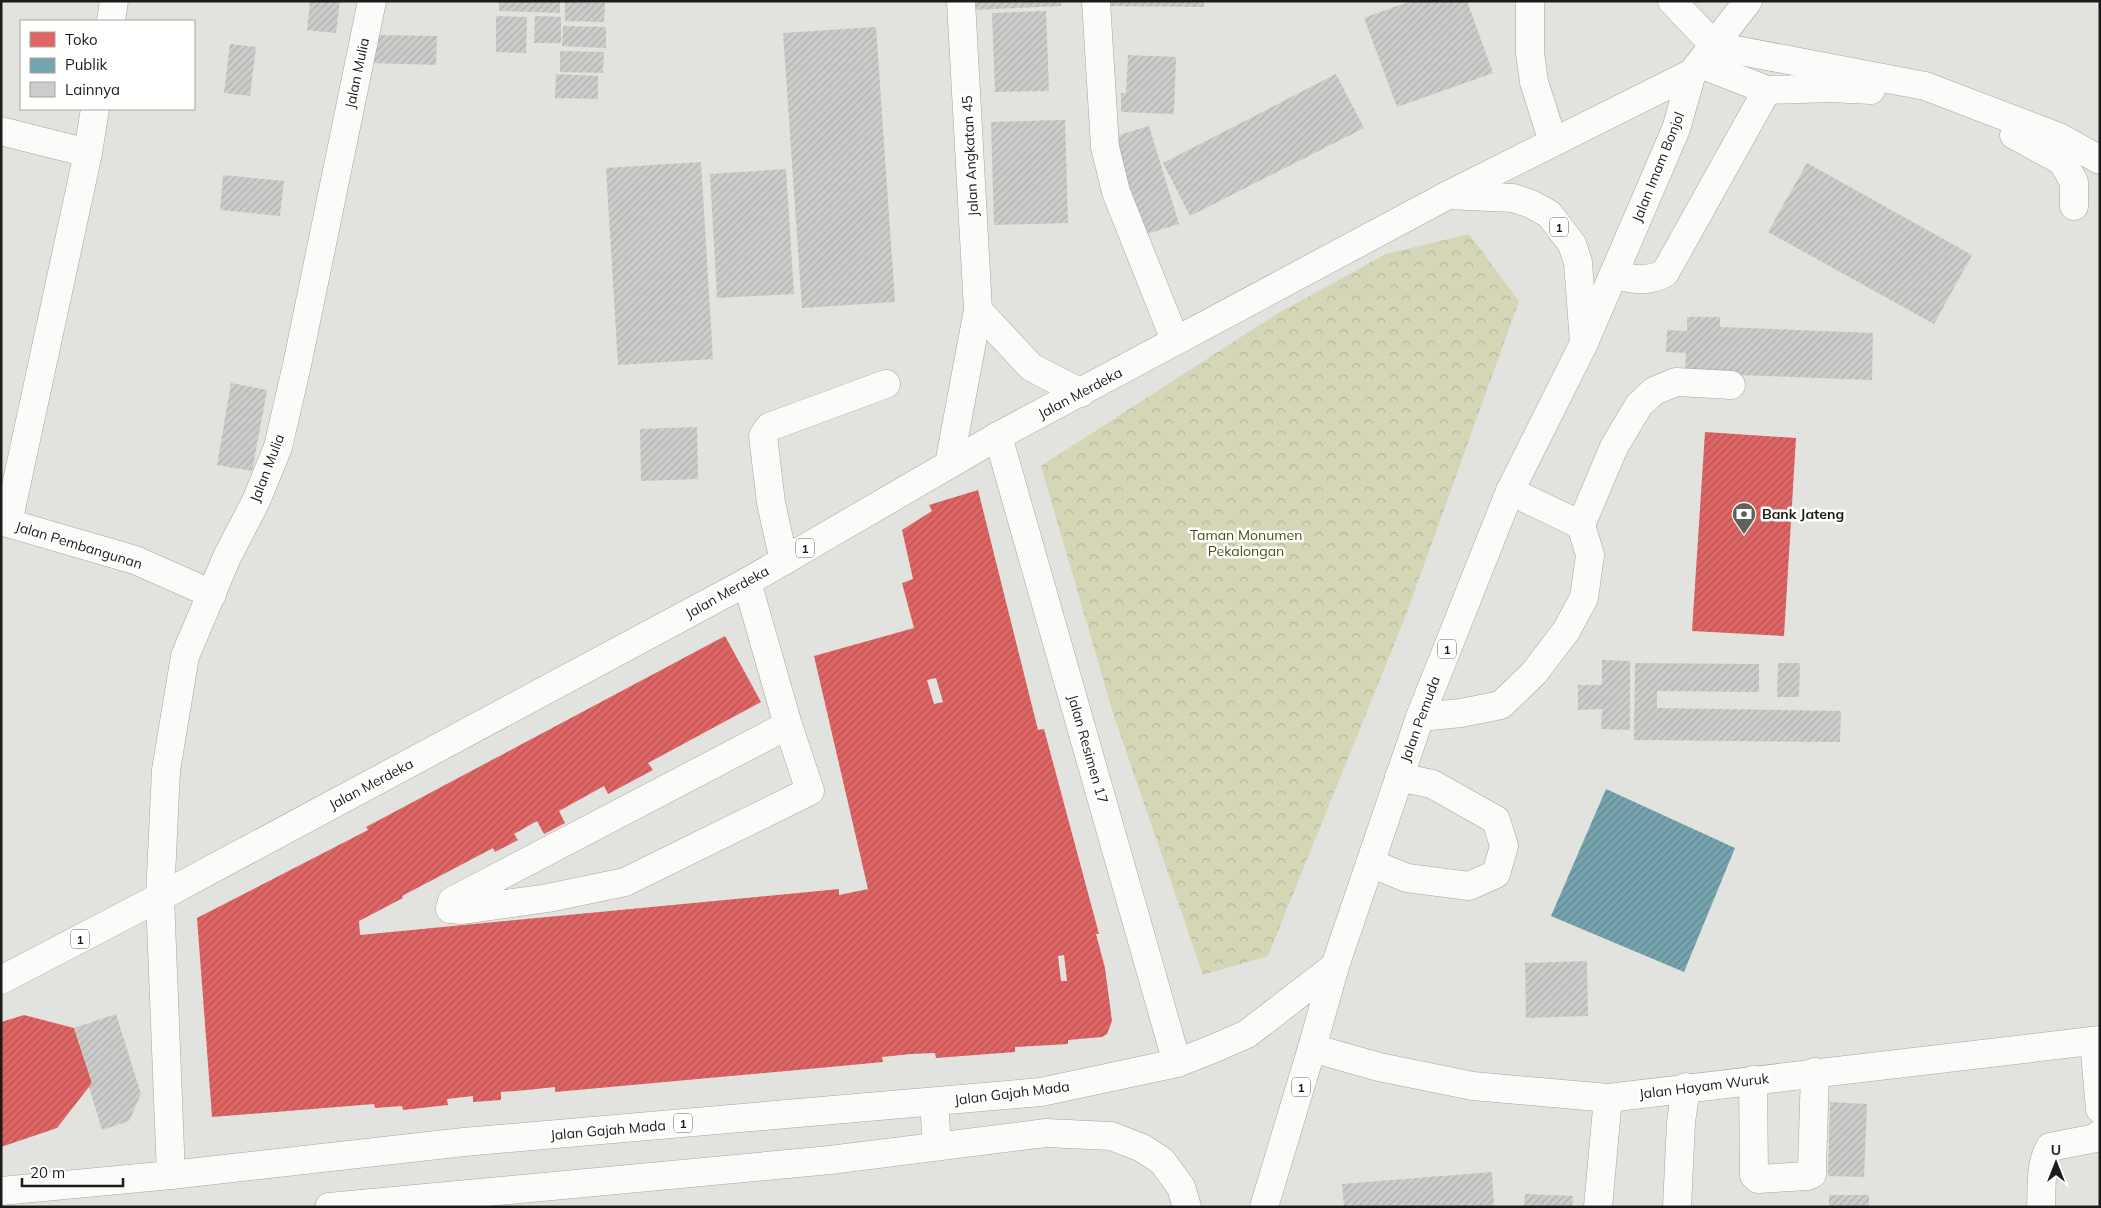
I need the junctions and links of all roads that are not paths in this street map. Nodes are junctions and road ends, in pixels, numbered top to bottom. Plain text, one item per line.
1 (114, 1) edge
2 (372, 1) edge
3 (961, 1) edge
4 (1096, 1) edge
5 (1530, 1) edge
6 (1672, 1) edge
7 (1748, 1) edge
8 (111, 20) edge
9 (1702, 61) junction
10 (1767, 90) junction
11 (95, 110) edge
12 (1, 130) edge
13 (1553, 142) junction
14 (88, 153) junction
15 (2100, 160) edge
16 (1448, 195) junction
17 (2074, 206) dead end
18 (1614, 275) junction
19 (978, 310) junction
20 (1176, 340) junction
21 (1584, 343) junction
22 (886, 384) dead end
23 (1731, 385) dead end
24 (1081, 392) junction
25 (998, 436) junction
26 (949, 464) junction
27 (1510, 492) junction
28 (5, 522) edge
29 (1581, 525) junction
30 (784, 561) junction
31 (748, 582) junction
32 (212, 594) junction
33 (1420, 717) junction
34 (788, 725) junction
35 (1399, 777) junction
36 (1370, 863) junction
37 (160, 897) junction
38 (1335, 966) junction
39 (1, 980) edge
40 (2097, 1041) edge
41 (1312, 1048) junction
42 (1177, 1063) junction
43 (1815, 1072) junction
44 (1753, 1080) junction
45 (1686, 1088) junction
46 (1608, 1098) junction
47 (934, 1102) junction
48 (2100, 1109) edge
49 (2100, 1134) edge
50 (938, 1146) junction
51 (171, 1175) junction
52 (1, 1191) edge
53 (329, 1207) edge
54 (1187, 1207) edge
55 (1264, 1207) edge
56 (1598, 1207) edge
57 (1677, 1207) edge
58 (2041, 1207) edge

1 - 8 main road
2 - 32 main road, Jalan Mulia
3 - 19 main road, Jalan Angkatan 45
4 - 20 main road
5 - 13 main road
6 - 9 main road
7 - 9 main road, Jalan Imam Bonjol
9 - 10 main road
9 - 13 main road, Jalan Merdeka
9 - 15 main road
9 - 18 main road, Jalan Imam Bonjol
10 - 17 main road
10 - 18 main road
11 - 14 main road
12 - 14 main road
13 - 16 main road, Jalan Merdeka
14 - 28 main road
16 - 20 main road, Jalan Merdeka / 1
16 - 21 main road, 1
18 - 21 main road, Jalan Imam Bonjol
19 - 24 main road
19 - 26 main road, Jalan Angkatan 45
20 - 24 main road, Jalan Merdeka / 1
21 - 27 main road, Jalan Pemuda / 1
22 - 30 main road
23 - 29 main road
24 - 25 main road, Jalan Merdeka / 1
25 - 26 main road, Jalan Merdeka / 1
25 - 42 main road, Jalan Resimen 17
26 - 30 main road, Jalan Merdeka / 1
27 - 29 main road
27 - 33 main road, Jalan Pemuda / 1
28 - 32 main road, Jalan Pembangunan
29 - 33 main road
30 - 31 main road, Jalan Merdeka / 1
31 - 34 main road
31 - 37 main road, Jalan Merdeka / 1
32 - 37 main road, Jalan Mulia
33 - 35 main road, Jalan Pemuda / 1
34 - 34 main road
35 - 36 main road, Jalan Pemuda / 1
35 - 36 main road
36 - 38 main road, Jalan Pemuda / 1
37 - 39 main road, Jalan Merdeka / 1
37 - 51 main road, Jalan Mulia
38 - 41 main road, 1
38 - 42 main road, Jalan Gajah Mada / 1
40 - 43 main road, Jalan Hayam Wuruk
40 - 48 main road
41 - 46 main road, Jalan Hayam Wuruk
41 - 55 main road, 1
42 - 47 main road, Jalan Gajah Mada / 1
43 - 44 main road, Jalan Hayam Wuruk
43 - 44 main road
44 - 45 main road, Jalan Hayam Wuruk
45 - 46 main road, Jalan Hayam Wuruk
45 - 57 main road
46 - 56 main road
47 - 50 main road
47 - 51 main road, Jalan Gajah Mada / 1
49 - 58 main road
50 - 53 main road
50 - 54 main road
51 - 52 main road, Jalan Gajah Mada / 1

